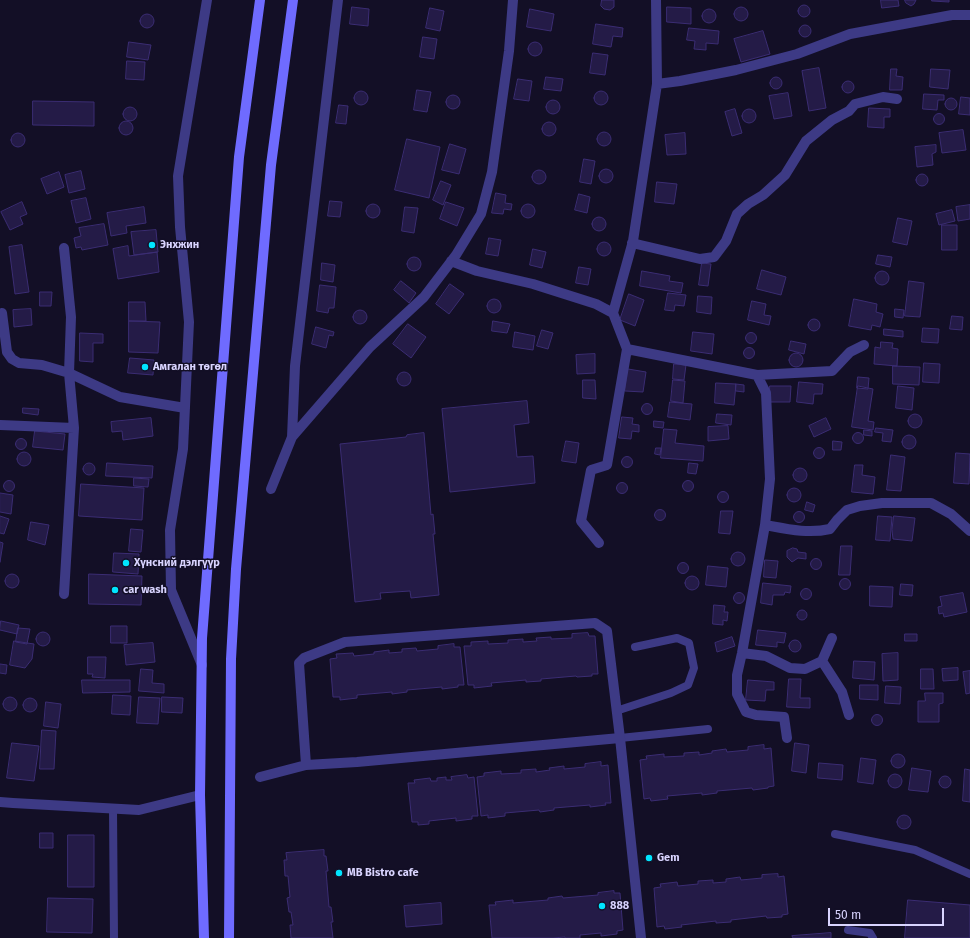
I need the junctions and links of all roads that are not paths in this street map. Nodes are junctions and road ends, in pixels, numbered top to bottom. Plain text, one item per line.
1 (207, 0) edge
2 (260, 0) edge
3 (293, 0) edge
4 (338, 0) edge
5 (513, 0) edge
6 (656, 0) edge
7 (970, 15) edge
8 (657, 84) junction
9 (897, 99) dead end
10 (632, 243) junction
11 (64, 248) dead end
12 (451, 261) junction
13 (2, 313) dead end
14 (613, 313) junction
15 (864, 345) dead end
16 (626, 349) junction
17 (69, 373) junction
18 (757, 375) junction
19 (185, 408) junction
20 (0, 425) edge
21 (74, 428) junction
22 (292, 436) junction
23 (271, 489) dead end
24 (764, 525) junction
25 (970, 531) edge
26 (599, 543) dead end
27 (64, 594) dead end
28 (832, 638) dead end
29 (635, 648) dead end
30 (742, 653) junction
31 (822, 661) junction
32 (202, 665) junction
33 (616, 711) junction
34 (849, 715) dead end
35 (708, 729) dead end
36 (620, 738) junction
37 (787, 738) dead end
38 (306, 765) junction
39 (260, 777) dead end
40 (200, 795) junction
41 (0, 802) edge
42 (112, 809) junction
43 (835, 834) dead end
44 (970, 874) edge
45 (848, 930) dead end
46 (114, 938) edge
47 (204, 938) edge
48 (230, 938) edge
49 (641, 938) edge
50 (873, 938) edge

1 - 19 street
2 - 32 main road
3 - 48 main road
4 - 22 street
5 - 12 street
6 - 8 street
7 - 8 street
8 - 10 street
9 - 10 street
10 - 14 street
11 - 17 street
12 - 14 street
12 - 22 street
13 - 17 street
14 - 16 street
15 - 18 street
16 - 18 street
16 - 26 street
17 - 19 street
17 - 21 street
18 - 24 street
19 - 32 street
20 - 21 street
21 - 27 street
22 - 23 street
24 - 25 street
24 - 30 street
28 - 31 street
29 - 33 lane
30 - 31 street
30 - 37 street
31 - 34 street
32 - 40 main road
33 - 36 street
33 - 38 street
35 - 36 lane
36 - 38 street
36 - 49 street
38 - 39 street
40 - 42 street
40 - 47 main road
41 - 42 street
42 - 46 lane
43 - 44 lane
45 - 50 lane

